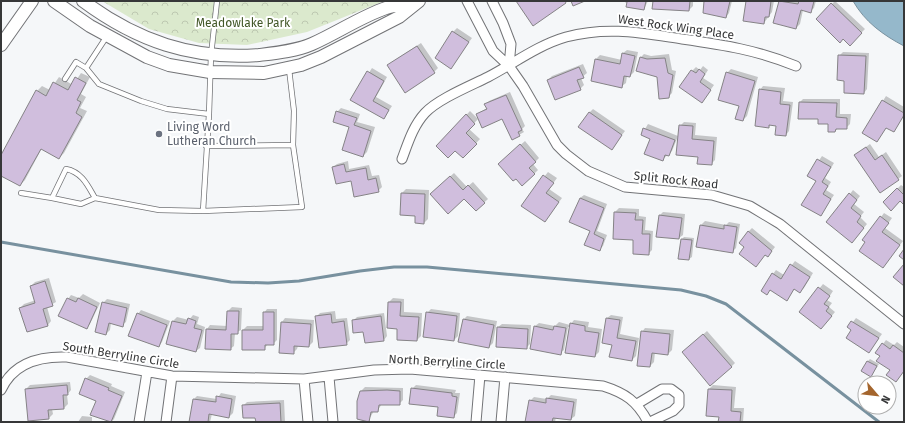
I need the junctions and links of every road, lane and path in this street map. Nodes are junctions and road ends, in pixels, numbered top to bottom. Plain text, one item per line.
1 (32, 1) edge
2 (54, 1) edge
3 (83, 1) edge
4 (217, 1) edge
5 (418, 1) edge
6 (467, 1) edge
7 (492, 1) edge
8 (107, 36) junction
9 (1, 45) edge
10 (211, 55) junction
11 (508, 66) junction
12 (796, 66) dead end
13 (86, 68) junction
14 (289, 69) junction
15 (210, 72) junction
16 (65, 79) dead end
17 (208, 114) junction
18 (293, 145) junction
19 (206, 146) junction
20 (402, 159) dead end
21 (21, 193) dead end
22 (52, 198) junction
23 (95, 198) junction
24 (203, 211) junction
25 (904, 324) edge
26 (147, 372) junction
27 (480, 375) junction
28 (172, 376) junction
29 (329, 377) junction
30 (505, 377) junction
31 (226, 378) joint
32 (304, 379) junction
33 (1, 390) edge
34 (637, 404) junction
35 (139, 422) edge
36 (166, 422) edge
37 (308, 422) edge
38 (333, 422) edge
39 (476, 422) edge
40 (501, 422) edge
41 (649, 422) edge

1 - 9 street
2 - 8 street
3 - 10 street
4 - 10 lane
5 - 10 street
5 - 14 street
6 - 11 street, Split Rock Road
7 - 11 street
8 - 13 lane
8 - 15 street
10 - 15 lane
11 - 12 street, West Rock Wing Place
11 - 20 street, West Rock Wing Place
11 - 25 street, Split Rock Road
13 - 16 lane
13 - 17 lane
14 - 15 street
14 - 18 lane
15 - 17 lane
17 - 19 lane
18 - 19 lane
18 - 24 lane
19 - 24 lane
21 - 22 lane
22 - 23 lane
22 - 23 lane
23 - 24 lane
26 - 28 street, South Berryline Circle
26 - 33 street, South Berryline Circle
26 - 35 street
27 - 29 street, North Berryline Circle
27 - 30 street, North Berryline Circle
27 - 39 street
28 - 31 street, South Berryline Circle
28 - 36 street
29 - 32 street, North Berryline Circle
29 - 38 street
30 - 34 street, North Berryline Circle
30 - 40 street
31 - 32 street, North Berryline Circle
32 - 37 street
34 - 41 street, North Berryline Circle
34 - 41 street, North Berryline Circle

